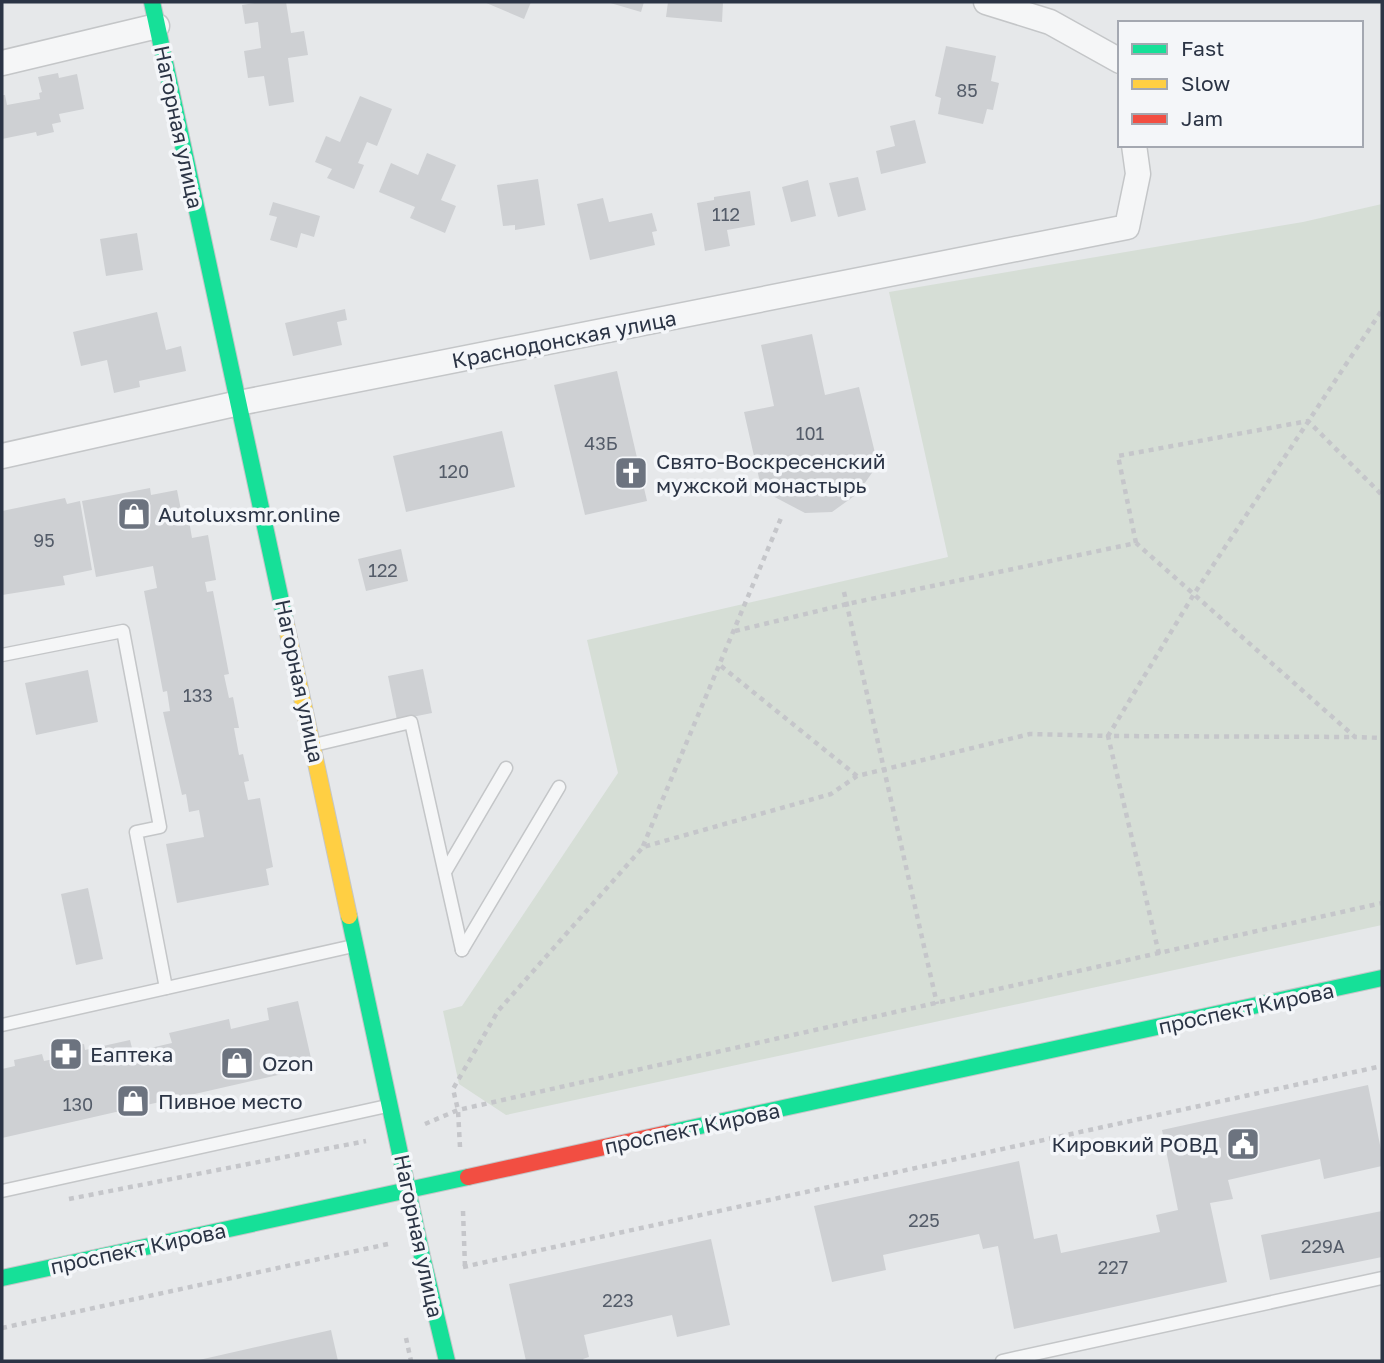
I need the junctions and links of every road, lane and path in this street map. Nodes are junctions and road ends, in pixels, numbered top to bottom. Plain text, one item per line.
1 (152, 2) edge
2 (986, 2) edge
3 (158, 26) junction
4 (1118, 60) edge
5 (2, 63) edge
6 (1134, 147) edge
7 (1382, 310) edge
8 (239, 403) junction
9 (1308, 421) junction
10 (2, 456) edge
11 (1382, 495) edge
12 (781, 517) dead end
13 (1136, 543) junction
14 (844, 592) dead end
15 (1194, 594) junction
16 (846, 604) junction
17 (735, 631) junction
18 (2, 654) edge
19 (721, 666) junction
20 (1108, 736) junction
21 (1354, 737) junction
22 (1382, 738) edge
23 (313, 746) junction
24 (506, 768) dead end
25 (884, 769) junction
26 (857, 776) junction
27 (559, 787) dead end
28 (643, 847) junction
29 (445, 872) junction
30 (1382, 903) edge
31 (357, 946) junction
32 (1159, 954) junction
33 (1382, 978) edge
34 (166, 988) junction
35 (937, 1004) junction
36 (2, 1025) edge
37 (1382, 1066) edge
38 (391, 1106) junction
39 (458, 1110) junction
40 (398, 1135) junction
41 (409, 1189) junction
42 (2, 1191) edge
43 (56, 1202) dead end
44 (422, 1256) junction
45 (2, 1278) edge
46 (1382, 1278) edge
47 (2, 1328) edge
48 (447, 1361) edge
49 (1002, 1361) edge

1 - 3 street, Нагорная улица
2 - 4 street
3 - 5 street
3 - 8 street, Нагорная улица
6 - 8 street, Краснодонская улица
7 - 9 path
8 - 10 street, Краснодонская улица
8 - 23 street, Нагорная улица
9 - 11 path
9 - 13 path
9 - 15 path
12 - 17 path
13 - 15 path
13 - 16 path
14 - 16 path
15 - 20 path
15 - 21 path
16 - 17 path
16 - 25 path
17 - 19 path
18 - 34 lane
19 - 26 path
19 - 28 path
20 - 21 path
20 - 25 path
20 - 32 path
21 - 22 path
23 - 29 lane
23 - 31 street, Нагорная улица
24 - 29 lane
25 - 26 path
25 - 35 path
26 - 28 path
27 - 29 lane
28 - 39 path
30 - 32 path
31 - 34 lane
31 - 38 street, Нагорная улица
32 - 35 path
33 - 41 street, проспект Кирова
34 - 36 lane
35 - 39 path
37 - 44 path
38 - 40 street, Нагорная улица
38 - 42 lane
39 - 40 path
40 - 41 street, Нагорная улица
40 - 43 path
41 - 44 street, Нагорная улица
41 - 45 street, проспект Кирова
44 - 47 path
44 - 48 street, Нагорная улица
46 - 49 lane

